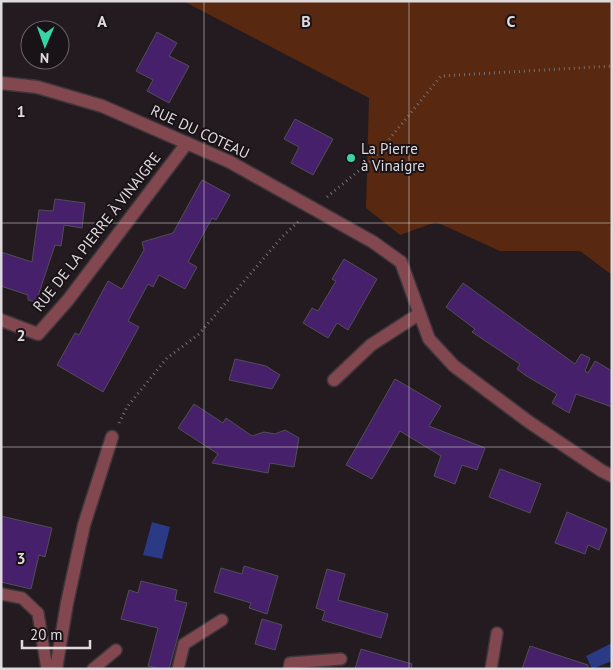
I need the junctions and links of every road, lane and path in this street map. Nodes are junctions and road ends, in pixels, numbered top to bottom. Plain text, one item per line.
1 (1, 83) edge
2 (187, 143) junction
3 (419, 314) junction
4 (1, 320) edge
5 (334, 380) dead end
6 (112, 437) dead end
7 (612, 476) edge
8 (1, 594) edge
9 (222, 620) dead end
10 (497, 633) dead end
11 (116, 650) dead end
12 (341, 659) dead end
13 (48, 669) edge
14 (56, 669) edge
15 (93, 669) edge
16 (178, 669) edge
17 (289, 669) edge
18 (491, 669) edge

1 - 2 street, RUE DU COTEAU
2 - 3 street, RUE DU COTEAU
2 - 4 street, RUE DE LA PIERRE À VINAIGRE
3 - 5 street
3 - 7 street, RUE DU COTEAU
6 - 14 street
8 - 13 lane
9 - 16 lane
10 - 18 lane
11 - 15 lane
12 - 17 lane

